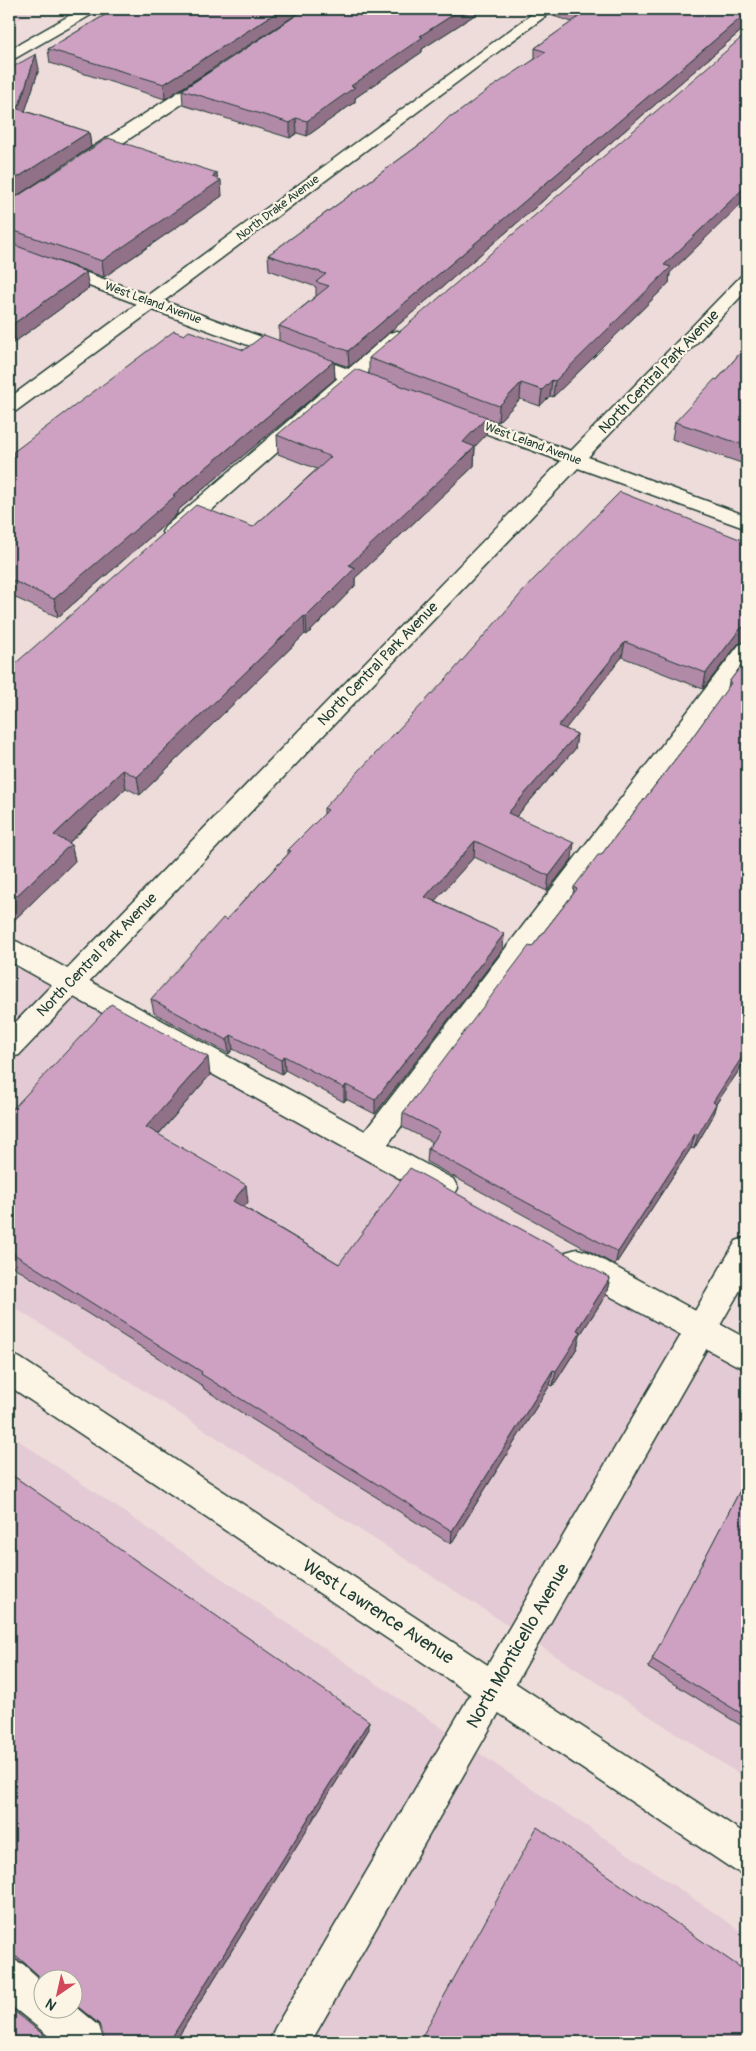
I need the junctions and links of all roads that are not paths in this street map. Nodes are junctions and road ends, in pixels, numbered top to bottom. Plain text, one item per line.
1 (91, 9) edge
2 (548, 9) edge
3 (9, 56) edge
4 (226, 68) edge
5 (76, 166) edge
6 (9, 250) edge
7 (747, 280) edge
8 (151, 302) junction
9 (415, 323) edge
10 (352, 377) junction
11 (397, 394) edge
12 (9, 407) edge
13 (434, 407) edge
14 (574, 460) junction
15 (747, 523) edge
16 (157, 545) edge
17 (747, 650) edge
18 (9, 949) edge
19 (71, 982) junction
20 (9, 1047) edge
21 (369, 1147) junction
22 (464, 1199) edge
23 (747, 1250) edge
24 (558, 1251) edge
25 (701, 1330) junction
26 (747, 1355) edge
27 (9, 1368) edge
28 (494, 1689) junction
29 (747, 1856) edge
30 (9, 1978) edge
31 (32, 1998) edge
32 (58, 2018) edge
33 (87, 2042) edge
34 (289, 2042) edge

1 - 3 street
2 - 8 street, North Drake Avenue
4 - 5 street
6 - 8 street, West Leland Avenue
7 - 14 street, North Central Park Avenue
8 - 10 street, West Leland Avenue
8 - 12 street, North Drake Avenue
9 - 10 street
10 - 11 street, West Leland Avenue
10 - 16 street
13 - 14 street, West Leland Avenue
14 - 15 street, West Leland Avenue
14 - 19 street, North Central Park Avenue
17 - 21 street
18 - 19 street
19 - 20 street, North Central Park Avenue
19 - 21 street
21 - 22 street
23 - 25 street, North Monticello Avenue
24 - 25 street
25 - 26 street
25 - 28 street, North Monticello Avenue
27 - 28 street, West Lawrence Avenue
28 - 29 street, West Lawrence Avenue
28 - 34 street, North Monticello Avenue
30 - 31 street
32 - 33 street

